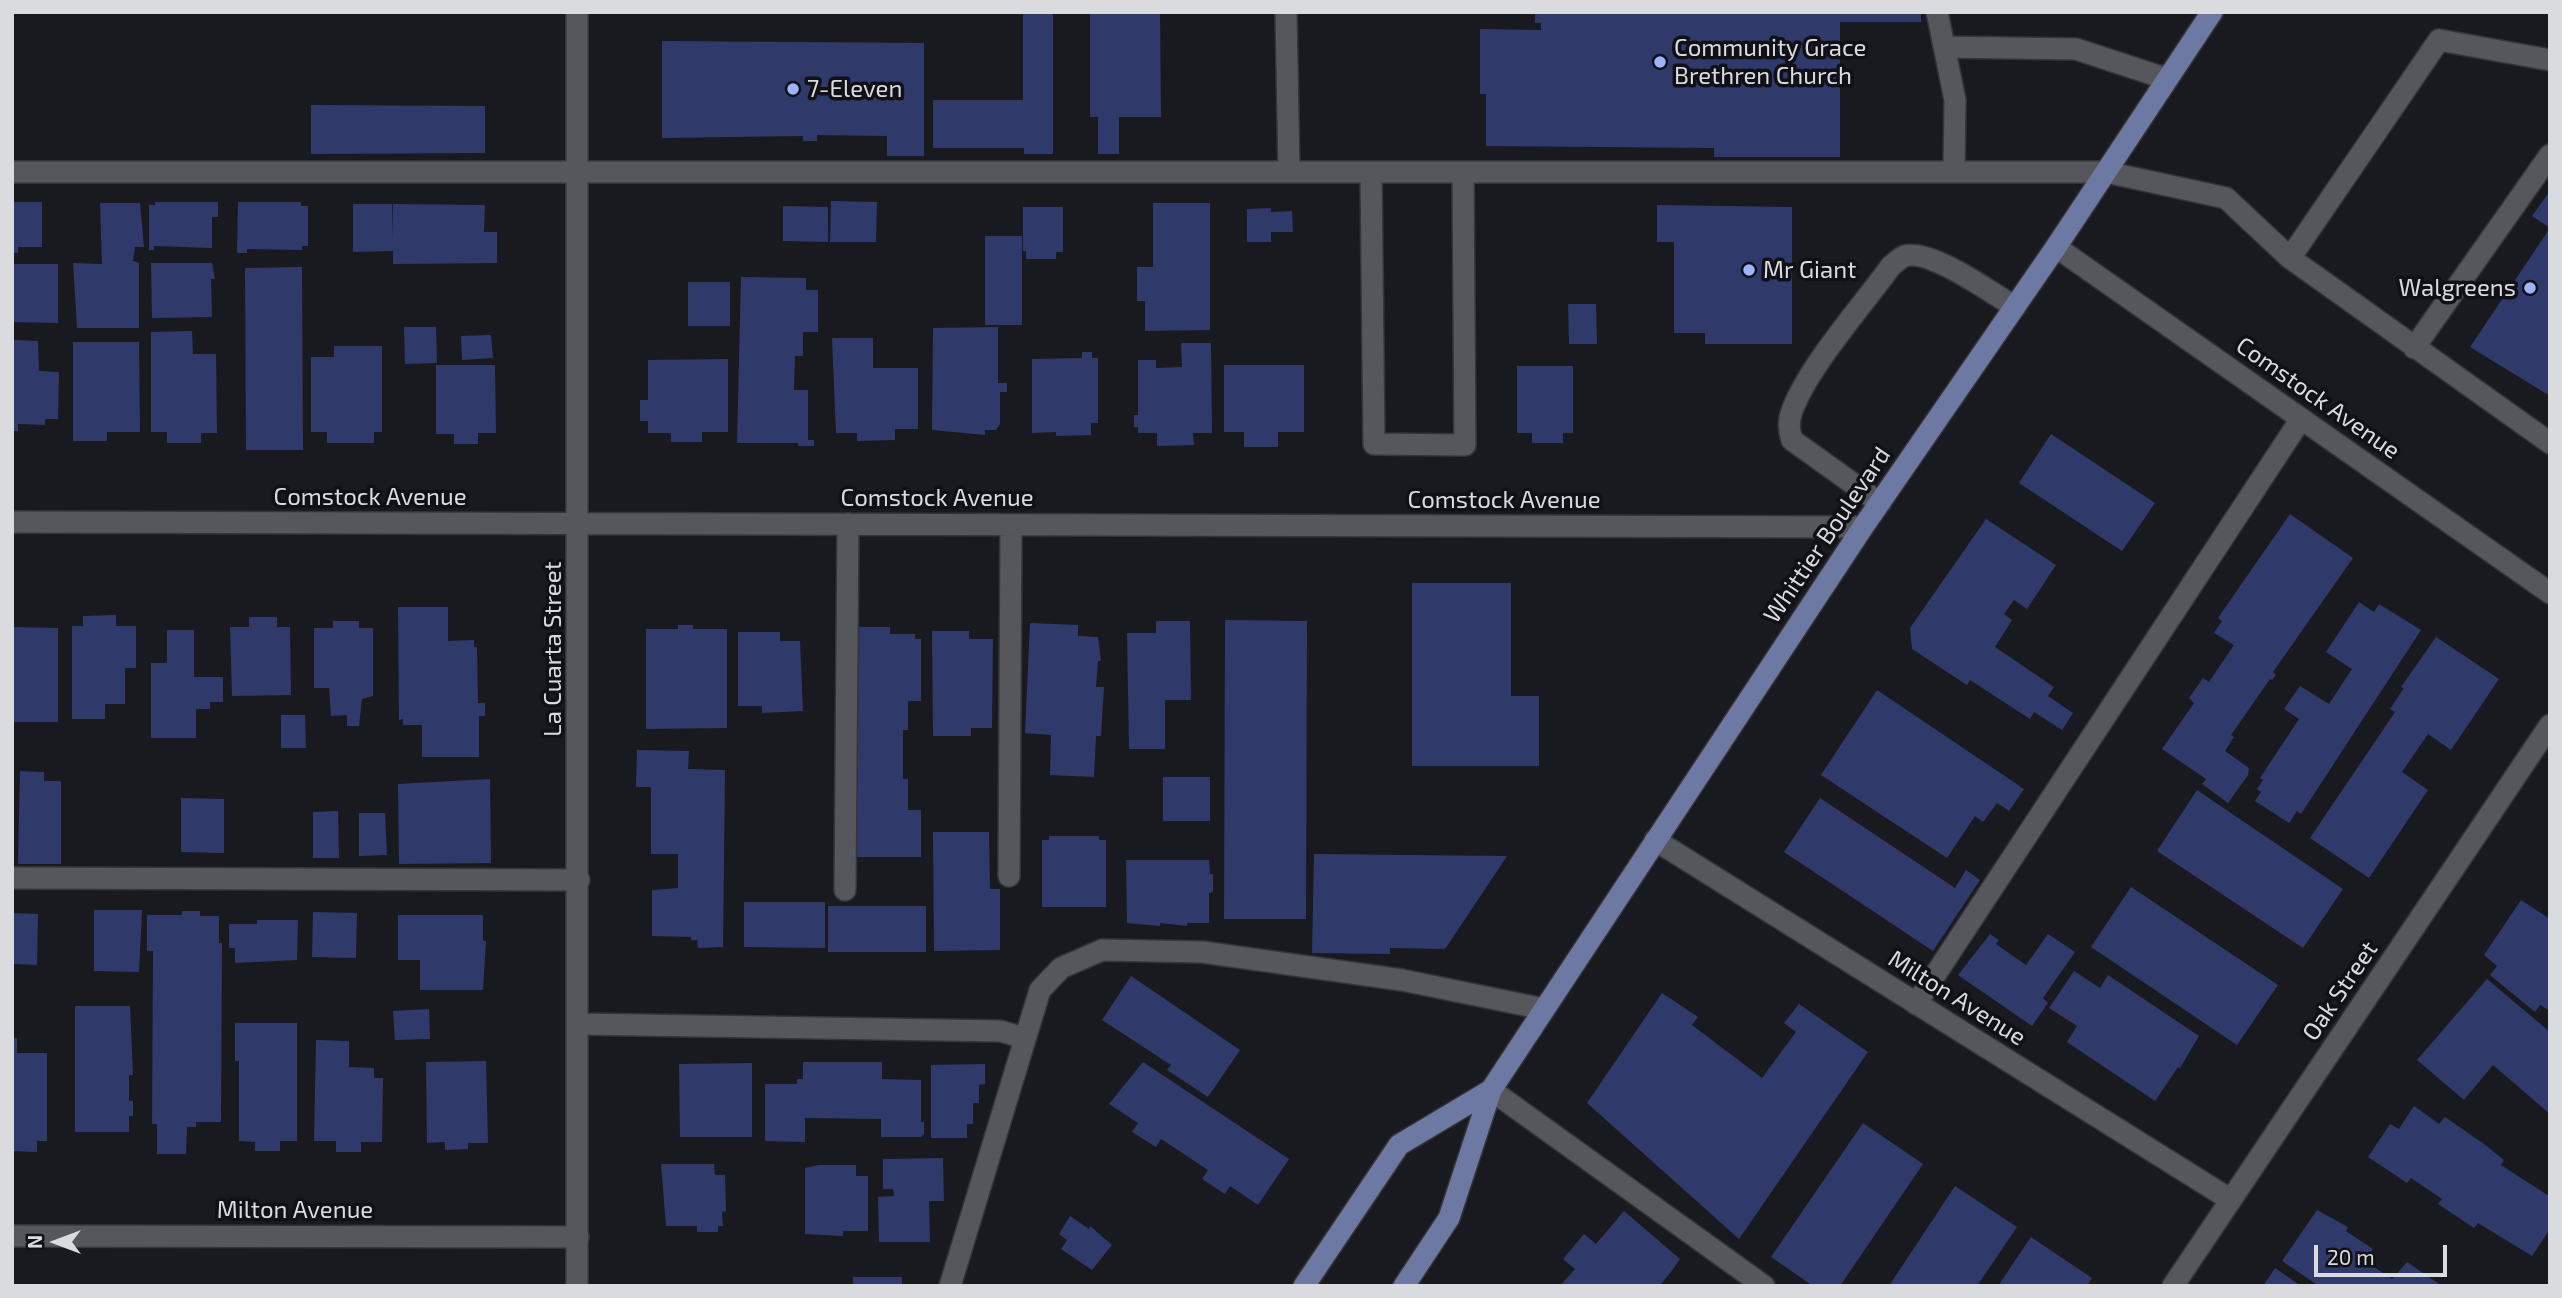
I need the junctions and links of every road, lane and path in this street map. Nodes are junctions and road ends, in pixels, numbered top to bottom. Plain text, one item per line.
1 (577, 12) edge
2 (1286, 12) edge
3 (1937, 12) edge
4 (2212, 12) edge
5 (1944, 47) junction
6 (2550, 60) edge
7 (2167, 79) junction
8 (2550, 155) edge
9 (1954, 171) junction
10 (12, 172) edge
11 (1289, 172) junction
12 (1371, 172) junction
13 (1464, 172) junction
14 (2106, 172) junction
15 (579, 173) junction
16 (2056, 247) junction
17 (2290, 258) junction
18 (2015, 307) junction
19 (2414, 348) junction
20 (2301, 419) junction
21 (2550, 443) edge
22 (1880, 503) junction
23 (12, 522) edge
24 (579, 524) junction
25 (848, 524) junction
26 (1011, 525) junction
27 (1863, 527) junction
28 (2550, 593) edge
29 (2550, 725) edge
30 (1654, 840) junction
31 (1009, 876) dead end
32 (12, 878) edge
33 (579, 880) junction
34 (845, 890) dead end
35 (1916, 1004) junction
36 (1544, 1009) junction
37 (578, 1024) junction
38 (1025, 1038) junction
39 (1491, 1090) junction
40 (2231, 1200) junction
41 (12, 1236) edge
42 (578, 1237) junction
43 (577, 1286) edge
44 (950, 1286) edge
45 (1304, 1286) edge
46 (1404, 1286) edge
47 (1764, 1286) edge
48 (2173, 1286) edge

1 - 15 street, La Cuarta Street
2 - 11 street
3 - 5 street
4 - 7 main road, Whittier Boulevard
5 - 7 street
5 - 9 street
6 - 17 street
7 - 14 main road, Whittier Boulevard
8 - 19 street
9 - 13 street
9 - 14 street
10 - 15 street
11 - 12 street
11 - 15 street
12 - 13 street
12 - 13 street
14 - 16 main road, Whittier Boulevard
14 - 17 street
15 - 24 street, La Cuarta Street
16 - 18 main road, Whittier Boulevard
16 - 20 street, Comstock Avenue
17 - 19 street
18 - 22 main road, Whittier Boulevard
18 - 22 street
19 - 21 street
20 - 28 street, Comstock Avenue
20 - 35 street
22 - 27 main road, Whittier Boulevard
23 - 24 street, Comstock Avenue
24 - 25 street, Comstock Avenue
24 - 33 street, La Cuarta Street
25 - 26 street, Comstock Avenue
25 - 34 street
26 - 27 street, Comstock Avenue
26 - 31 street
27 - 30 main road, Whittier Boulevard
29 - 40 street, Oak Street
30 - 35 street, Milton Avenue
30 - 36 main road, Whittier Boulevard
32 - 33 street
33 - 37 street, La Cuarta Street
35 - 40 street, Milton Avenue
36 - 38 street
36 - 39 main road, Whittier Boulevard
37 - 38 street
37 - 42 street, La Cuarta Street
38 - 44 street
39 - 45 main road, Whittier Boulevard
39 - 46 main road, Whittier Boulevard
39 - 47 street
40 - 48 street, Oak Street
41 - 42 street, Milton Avenue
42 - 43 street, La Cuarta Street

